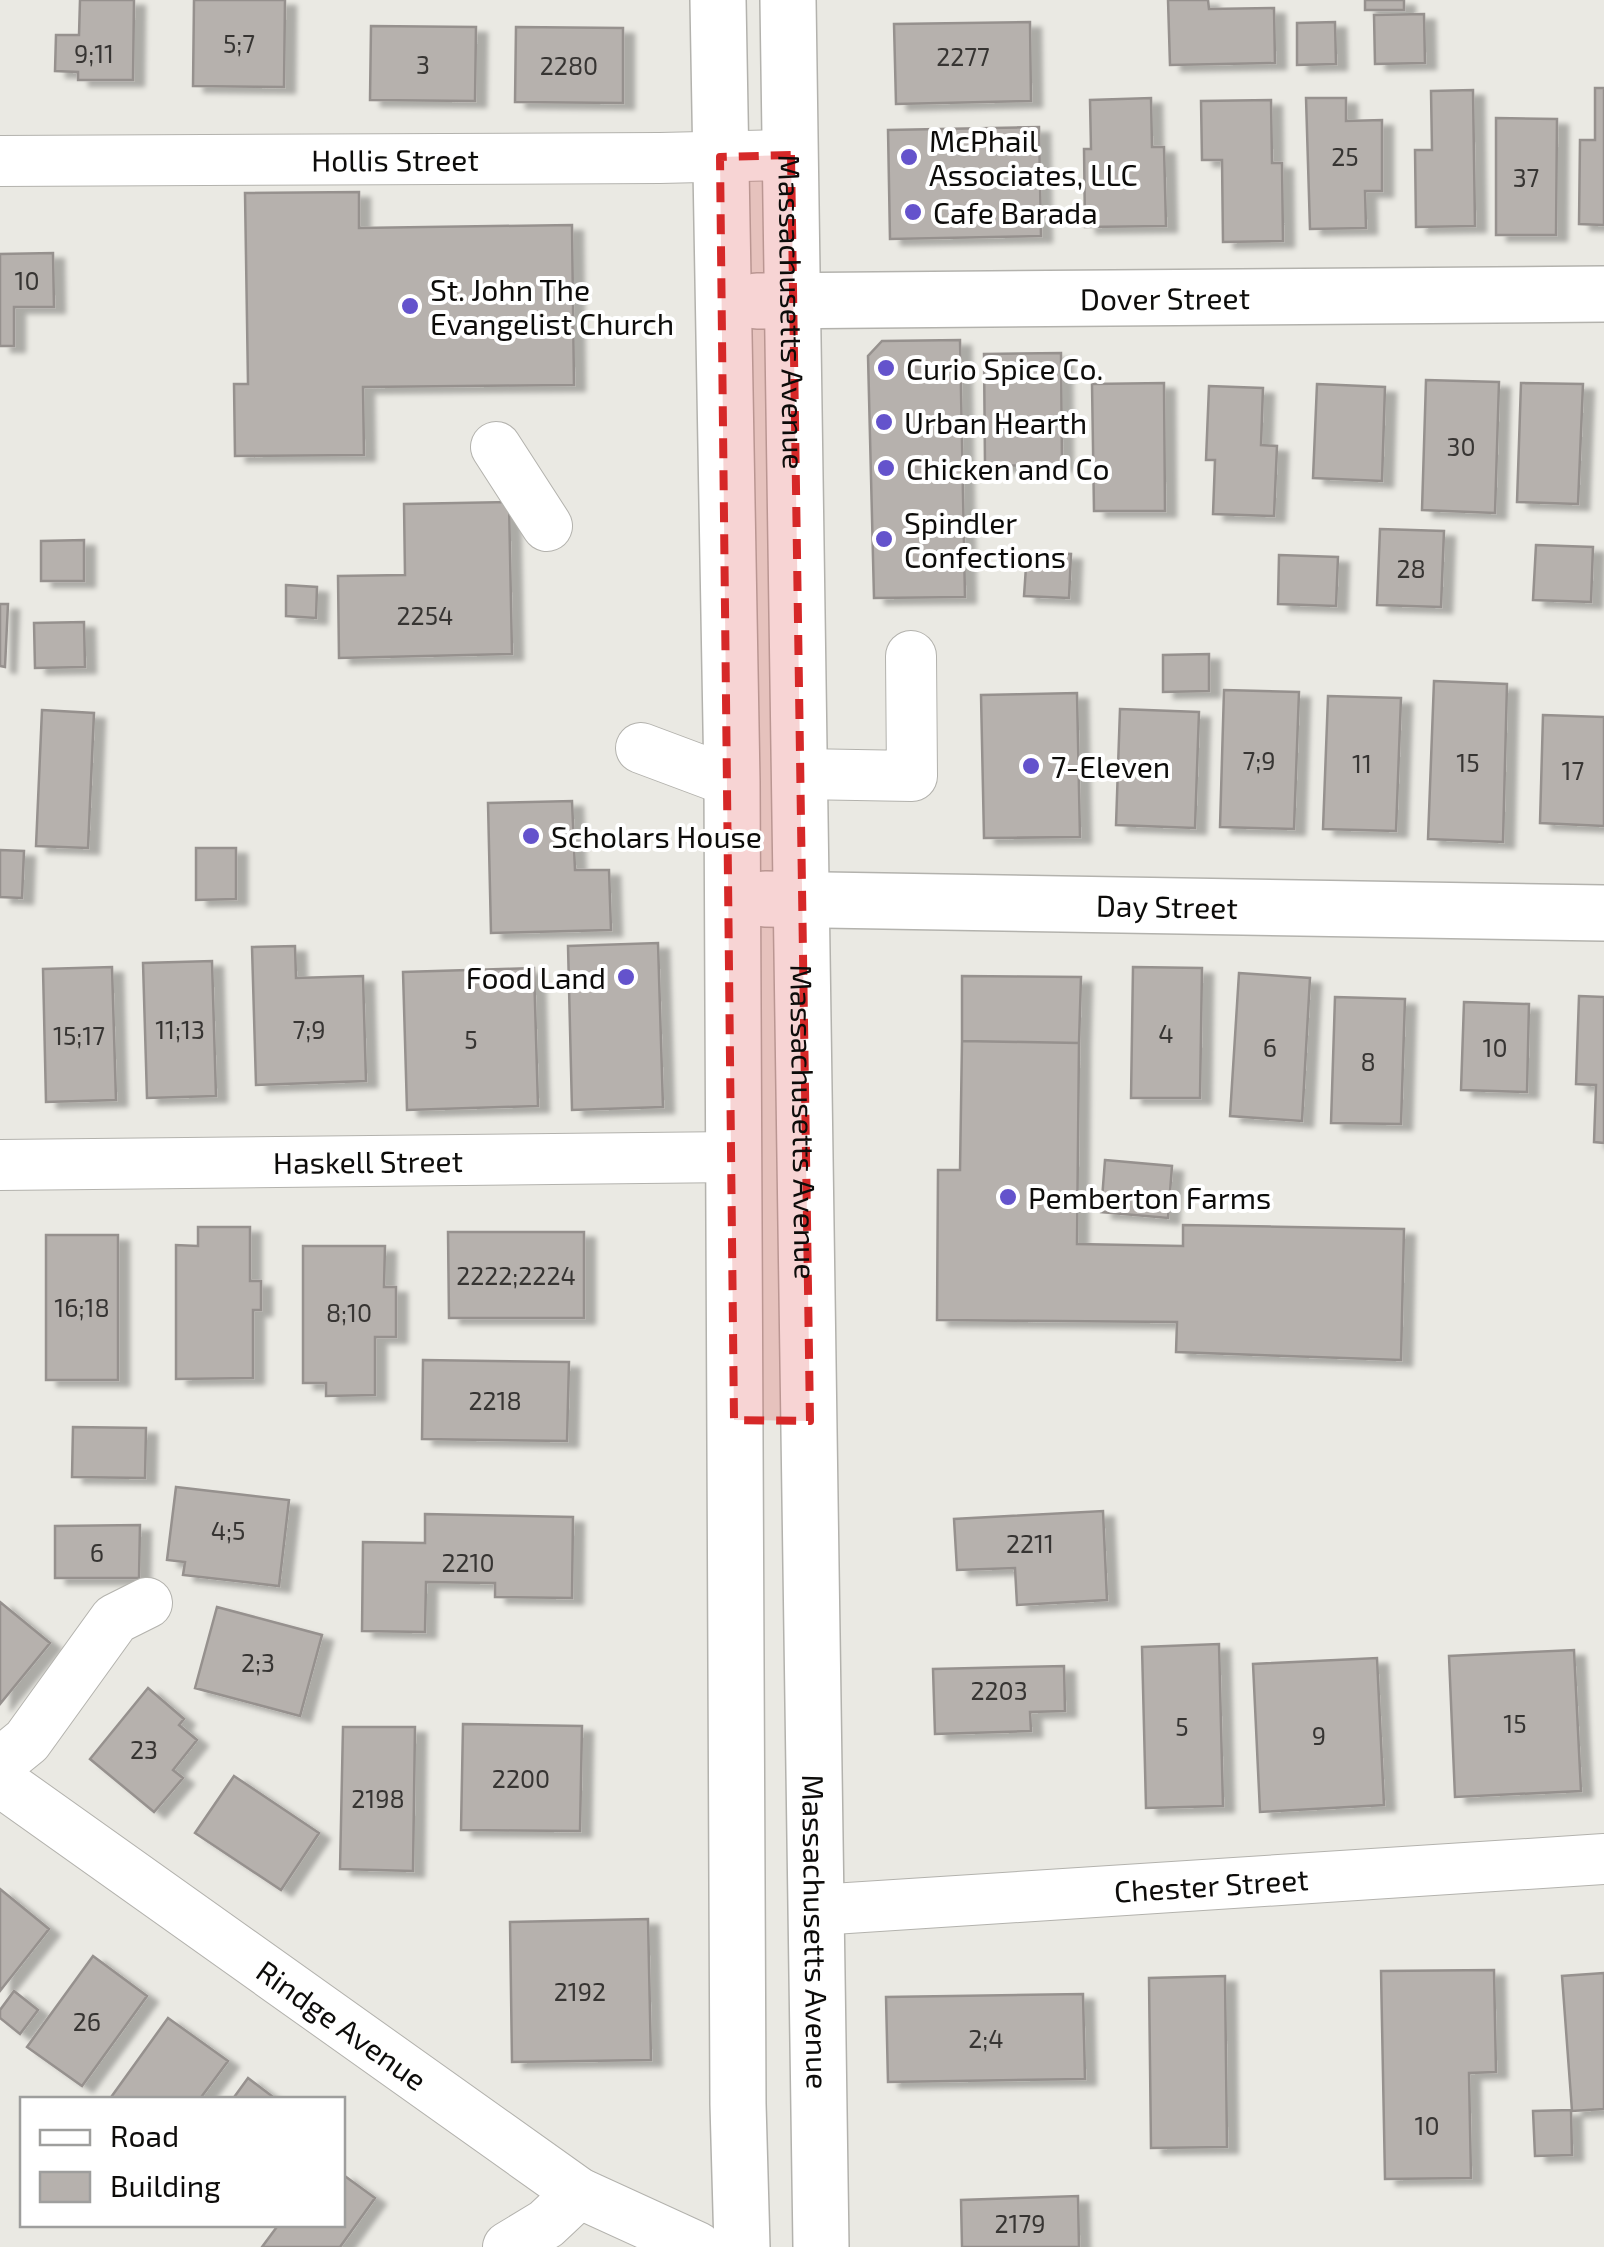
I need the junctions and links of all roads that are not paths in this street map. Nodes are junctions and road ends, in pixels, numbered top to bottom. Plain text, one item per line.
1 (718, 0) edge
2 (788, 0) edge
3 (791, 154) junction
4 (720, 157) junction
5 (0, 161) edge
6 (1604, 294) edge
7 (794, 299) junction
8 (724, 302) junction
9 (496, 447) dead end
10 (547, 526) dead end
11 (911, 656) dead end
12 (640, 748) dead end
13 (800, 774) junction
14 (732, 782) junction
15 (732, 899) junction
16 (802, 900) junction
17 (1604, 913) edge
18 (734, 1157) junction
19 (0, 1165) edge
20 (734, 1420) junction
21 (810, 1421) junction
22 (147, 1603) dead end
23 (0, 1763) edge
24 (0, 1781) edge
25 (1604, 1859) edge
26 (818, 1910) junction
27 (579, 2193) junction
28 (508, 2247) edge
29 (697, 2247) edge
30 (742, 2247) edge
31 (821, 2247) edge

1 - 4 main road
2 - 3 main road, Massachusetts Avenue
3 - 4 street, Hollis Street
3 - 7 main road, Massachusetts Avenue
4 - 5 street, Hollis Street
4 - 8 main road
6 - 7 main road, Dover Street
7 - 8 main road, Dover Street
7 - 13 main road, Massachusetts Avenue
8 - 14 main road
9 - 10 street
11 - 13 street
12 - 14 street
13 - 16 main road, Massachusetts Avenue
14 - 15 main road
15 - 16 main road, Day Street
15 - 18 main road
16 - 17 main road, Day Street
16 - 21 main road, Massachusetts Avenue
18 - 19 street, Haskell Street
18 - 20 main road
20 - 21 main road
20 - 30 main road
21 - 26 main road, Massachusetts Avenue
22 - 23 street
24 - 27 street, Rindge Avenue
25 - 26 street, Chester Street
26 - 31 main road, Massachusetts Avenue
27 - 28 street
27 - 29 street, Rindge Avenue

